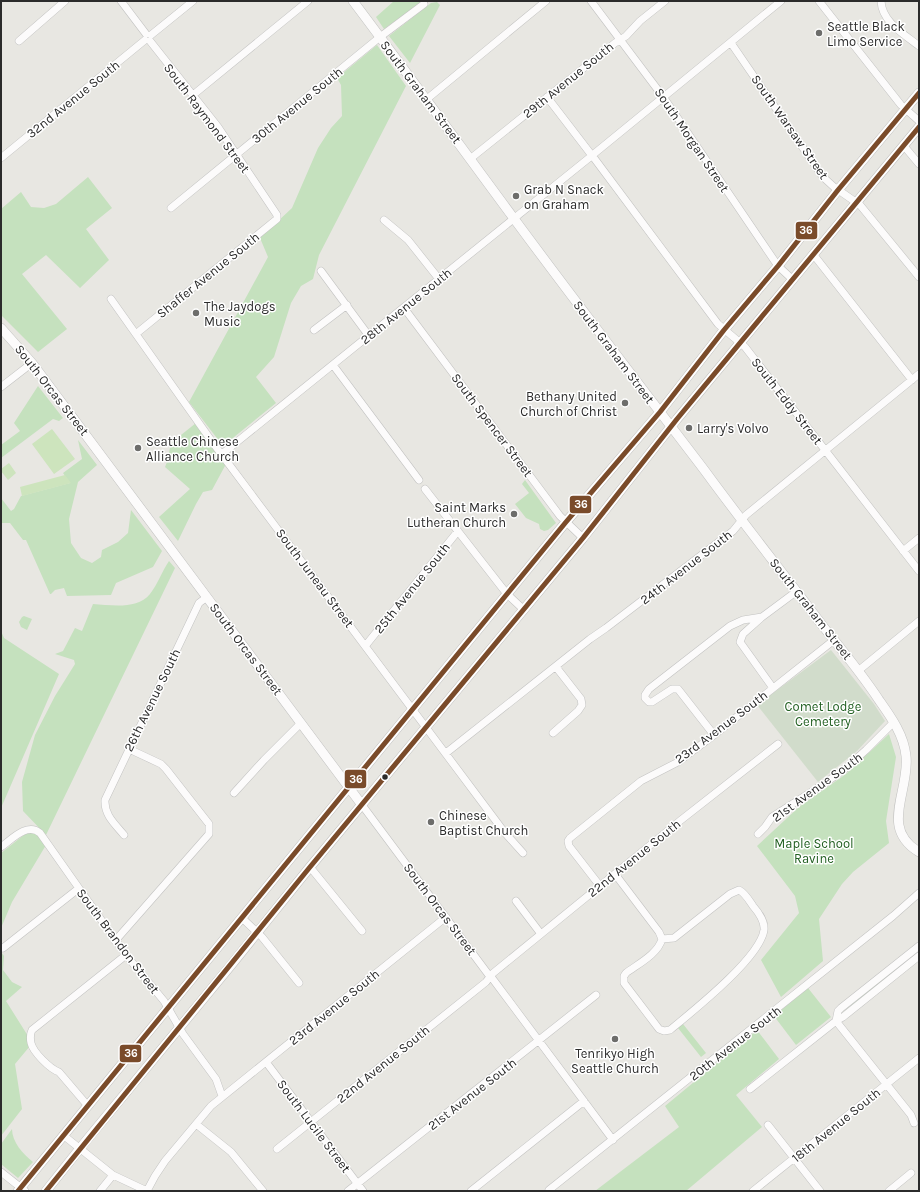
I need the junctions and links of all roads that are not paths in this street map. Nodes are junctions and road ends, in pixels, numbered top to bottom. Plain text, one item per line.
1 (65, 1) edge
2 (121, 1) edge
3 (193, 1) edge
4 (308, 1) edge
5 (353, 1) edge
6 (546, 1) edge
7 (590, 1) edge
8 (665, 1) edge
9 (781, 1) edge
10 (820, 1) edge
11 (881, 1) edge
12 (424, 4) dead end
13 (148, 37) junction
14 (380, 37) junction
15 (620, 40) junction
16 (19, 41) dead end
17 (731, 43) junction
18 (919, 46) edge
19 (919, 92) edge
20 (193, 95) junction
21 (427, 98) junction
22 (547, 98) junction
23 (664, 98) junction
24 (906, 109) junction
25 (919, 121) edge
26 (919, 127) edge
27 (904, 146) junction
28 (237, 154) junction
29 (592, 155) junction
30 (1, 158) edge
31 (470, 159) junction
32 (919, 164) edge
33 (838, 190) junction
34 (857, 202) junction
35 (171, 208) dead end
36 (277, 215) joint
37 (514, 218) junction
38 (384, 220) dead end
39 (813, 254) junction
40 (778, 266) junction
41 (321, 271) dead end
42 (919, 277) edge
43 (439, 279) junction
44 (792, 279) junction
45 (112, 299) dead end
46 (346, 305) junction
47 (404, 308) junction
48 (1, 328) edge
49 (314, 330) dead end
50 (724, 330) junction
51 (137, 333) junction
52 (369, 336) junction
53 (740, 342) junction
54 (32, 363) junction
55 (333, 365) junction
56 (919, 374) edge
57 (912, 380) junction
58 (1, 387) edge
59 (660, 412) junction
60 (671, 426) junction
61 (826, 451) junction
62 (222, 454) junction
63 (419, 480) dead end
64 (425, 490) dead end
65 (742, 520) junction
66 (566, 522) junction
67 (458, 531) junction
68 (583, 538) junction
69 (919, 538) edge
70 (903, 551) junction
71 (919, 571) edge
72 (797, 592) junction
73 (507, 594) junction
74 (207, 597) junction
75 (524, 610) junction
76 (762, 617) junction
77 (919, 621) edge
78 (834, 640) junction
79 (366, 645) junction
80 (556, 667) junction
81 (858, 671) junction
82 (773, 688) junction
83 (413, 709) junction
84 (893, 722) junction
85 (301, 723) junction
86 (427, 727) junction
87 (553, 733) dead end
88 (714, 735) junction
89 (778, 744) dead end
90 (129, 749) junction
91 (446, 752) junction
92 (349, 788) junction
93 (234, 793) dead end
94 (362, 805) junction
95 (758, 834) dead end
96 (124, 835) dead end
97 (1, 847) edge
98 (919, 852) edge
99 (523, 853) dead end
100 (310, 867) junction
101 (615, 874) junction
102 (600, 886) junction
103 (78, 889) junction
104 (919, 893) edge
105 (516, 901) dead end
106 (446, 917) junction
107 (242, 918) junction
108 (362, 931) dead end
109 (258, 932) junction
110 (541, 934) junction
111 (662, 939) junction
112 (115, 941) junction
113 (919, 946) edge
114 (3, 948) dead end
115 (126, 955) junction
116 (919, 956) edge
117 (490, 976) junction
118 (299, 983) dead end
119 (596, 995) dead end
120 (167, 1008) junction
121 (836, 1020) junction
122 (179, 1027) junction
123 (539, 1041) junction
124 (919, 1058) edge
125 (266, 1062) junction
126 (887, 1084) junction
127 (750, 1089) dead end
128 (222, 1096) junction
129 (584, 1101) junction
130 (88, 1106) junction
131 (311, 1122) junction
132 (914, 1123) dead end
133 (196, 1124) junction
134 (768, 1125) dead end
135 (63, 1135) junction
136 (613, 1140) junction
137 (79, 1149) junction
138 (277, 1149) dead end
139 (794, 1158) junction
140 (1, 1172) edge
141 (911, 1173) dead end
142 (113, 1175) junction
143 (357, 1183) junction
144 (21, 1190) edge
145 (549, 1190) edge
146 (46, 1191) edge
147 (100, 1191) edge
148 (147, 1191) edge
149 (263, 1191) edge
150 (348, 1191) edge
151 (363, 1191) edge
152 (471, 1191) edge
153 (753, 1191) edge
154 (820, 1191) edge
155 (888, 1191) edge

1 - 16 street
2 - 13 street, South Raymond Street
3 - 13 street, 32nd Avenue South
4 - 20 street
5 - 14 main road, South Graham Street
6 - 21 street
7 - 15 street, South Morgan Street
8 - 15 street, 29th Avenue South
9 - 17 street, 28th Avenue South
10 - 24 street
11 - 18 street
12 - 14 street, 30th Avenue South
13 - 20 street, South Raymond Street
13 - 30 street, 32nd Avenue South
14 - 21 main road, South Graham Street
14 - 28 street, 30th Avenue South
15 - 22 street, 29th Avenue South
15 - 23 street, South Morgan Street
17 - 23 street, 28th Avenue South
17 - 33 street, South Warsaw Street
19 - 24 main road
20 - 28 street, South Raymond Street
21 - 31 main road, South Graham Street
22 - 29 street, South Eddy Street
22 - 31 street, 29th Avenue South
23 - 29 street, 28th Avenue South
23 - 40 street, South Morgan Street
24 - 25 street
24 - 33 main road
26 - 27 main road
27 - 32 street
27 - 34 main road
28 - 35 street, 30th Avenue South
28 - 36 street, South Raymond Street
29 - 37 street, 28th Avenue South
29 - 50 street, South Eddy Street
31 - 37 main road, South Graham Street
33 - 34 street, South Warsaw Street
33 - 40 main road
34 - 39 main road
34 - 42 street, South Warsaw Street
36 - 51 street, Shaffer Avenue South
37 - 43 street, 28th Avenue South
37 - 59 main road, South Graham Street
38 - 43 street
39 - 44 main road
39 - 57 street
40 - 44 street, South Morgan Street
40 - 50 main road
41 - 46 street
43 - 47 street, 28th Avenue South
44 - 53 main road
45 - 51 street, South Juneau Street
46 - 49 street
46 - 52 street
47 - 52 street, 28th Avenue South
47 - 66 street, South Spencer Street
48 - 54 main road, South Orcas Street
50 - 53 street, South Eddy Street
50 - 59 main road
51 - 62 street, South Juneau Street
52 - 55 street, 28th Avenue South
53 - 60 main road
53 - 61 street, South Eddy Street
54 - 58 street
54 - 74 main road, South Orcas Street
55 - 62 street, 28th Avenue South
55 - 63 street
56 - 57 street, 24th Avenue South
57 - 61 street, 24th Avenue South
59 - 60 main road, South Graham Street
59 - 66 main road
60 - 65 main road, South Graham Street
60 - 68 main road
61 - 65 street, 24th Avenue South
61 - 70 street, South Eddy Street
62 - 79 street, South Juneau Street
64 - 67 street
65 - 72 main road, South Graham Street
65 - 80 street, 24th Avenue South
66 - 68 street, South Spencer Street
66 - 73 main road
67 - 73 street
67 - 79 street, 25th Avenue South
68 - 75 main road
69 - 70 street
70 - 71 street, South Eddy Street
72 - 76 street
72 - 78 main road, South Graham Street
73 - 75 street
73 - 83 main road
74 - 85 main road, South Orcas Street
74 - 90 street, 26th Avenue South
75 - 86 main road
76 - 82 street
76 - 88 street
77 - 81 street
78 - 81 main road, South Graham Street
78 - 82 street, 23rd Avenue South
79 - 83 street, South Juneau Street
80 - 87 street
80 - 91 street, 24th Avenue South
81 - 84 main road, South Graham Street
82 - 88 street, 23rd Avenue South
83 - 86 street, South Juneau Street
83 - 92 main road
84 - 95 street, 21st Avenue South
84 - 98 main road, South Graham Street
85 - 92 main road, South Orcas Street
85 - 93 street
86 - 91 street, South Juneau Street
86 - 94 main road
88 - 102 street, 23rd Avenue South
89 - 101 street, 22nd Avenue South
90 - 96 street, 26th Avenue South
90 - 112 street
91 - 99 street, South Juneau Street
92 - 94 main road, South Orcas Street
92 - 107 main road
94 - 100 main road
94 - 106 street, South Orcas Street
97 - 103 street, South Brandon Street
100 - 108 street
100 - 109 main road
101 - 102 street, 22nd Avenue South
101 - 111 street
102 - 110 street, 22nd Avenue South
103 - 112 street, South Brandon Street
103 - 114 street
104 - 136 street, 20th Avenue South
105 - 110 street
106 - 117 street, South Orcas Street
106 - 125 street, 23rd Avenue South
107 - 109 street
107 - 120 main road
109 - 118 street
109 - 122 main road
110 - 117 street, 22nd Avenue South
111 - 111 street
112 - 115 street, South Brandon Street
113 - 121 street
115 - 120 street, South Brandon Street
115 - 130 street
116 - 121 street
117 - 123 street, South Orcas Street
117 - 131 street, 22nd Avenue South
119 - 123 street, 21st Avenue South
120 - 122 street, South Brandon Street
120 - 130 main road
121 - 126 street
121 - 127 street
122 - 128 street, South Brandon Street
122 - 137 main road
123 - 129 street, South Orcas Street
123 - 143 street, 21st Avenue South
124 - 126 street, 18th Avenue South
125 - 128 street, 23rd Avenue South
125 - 131 street, South Lucile Street
126 - 132 street
126 - 139 street, 18th Avenue South
128 - 133 street, 23rd Avenue South
129 - 136 street, South Orcas Street
129 - 152 street
130 - 135 main road
131 - 138 street, 22nd Avenue South
131 - 143 street, South Lucile Street
133 - 148 street, 23rd Avenue South
133 - 149 street
134 - 139 street
135 - 137 street
135 - 144 main road
136 - 145 street, 20th Avenue South
137 - 142 street
137 - 146 main road
139 - 153 street, 18th Avenue South
139 - 154 street
140 - 144 street
141 - 155 street
142 - 147 street
142 - 148 street
143 - 150 street, 21st Avenue South
143 - 151 street, South Lucile Street

